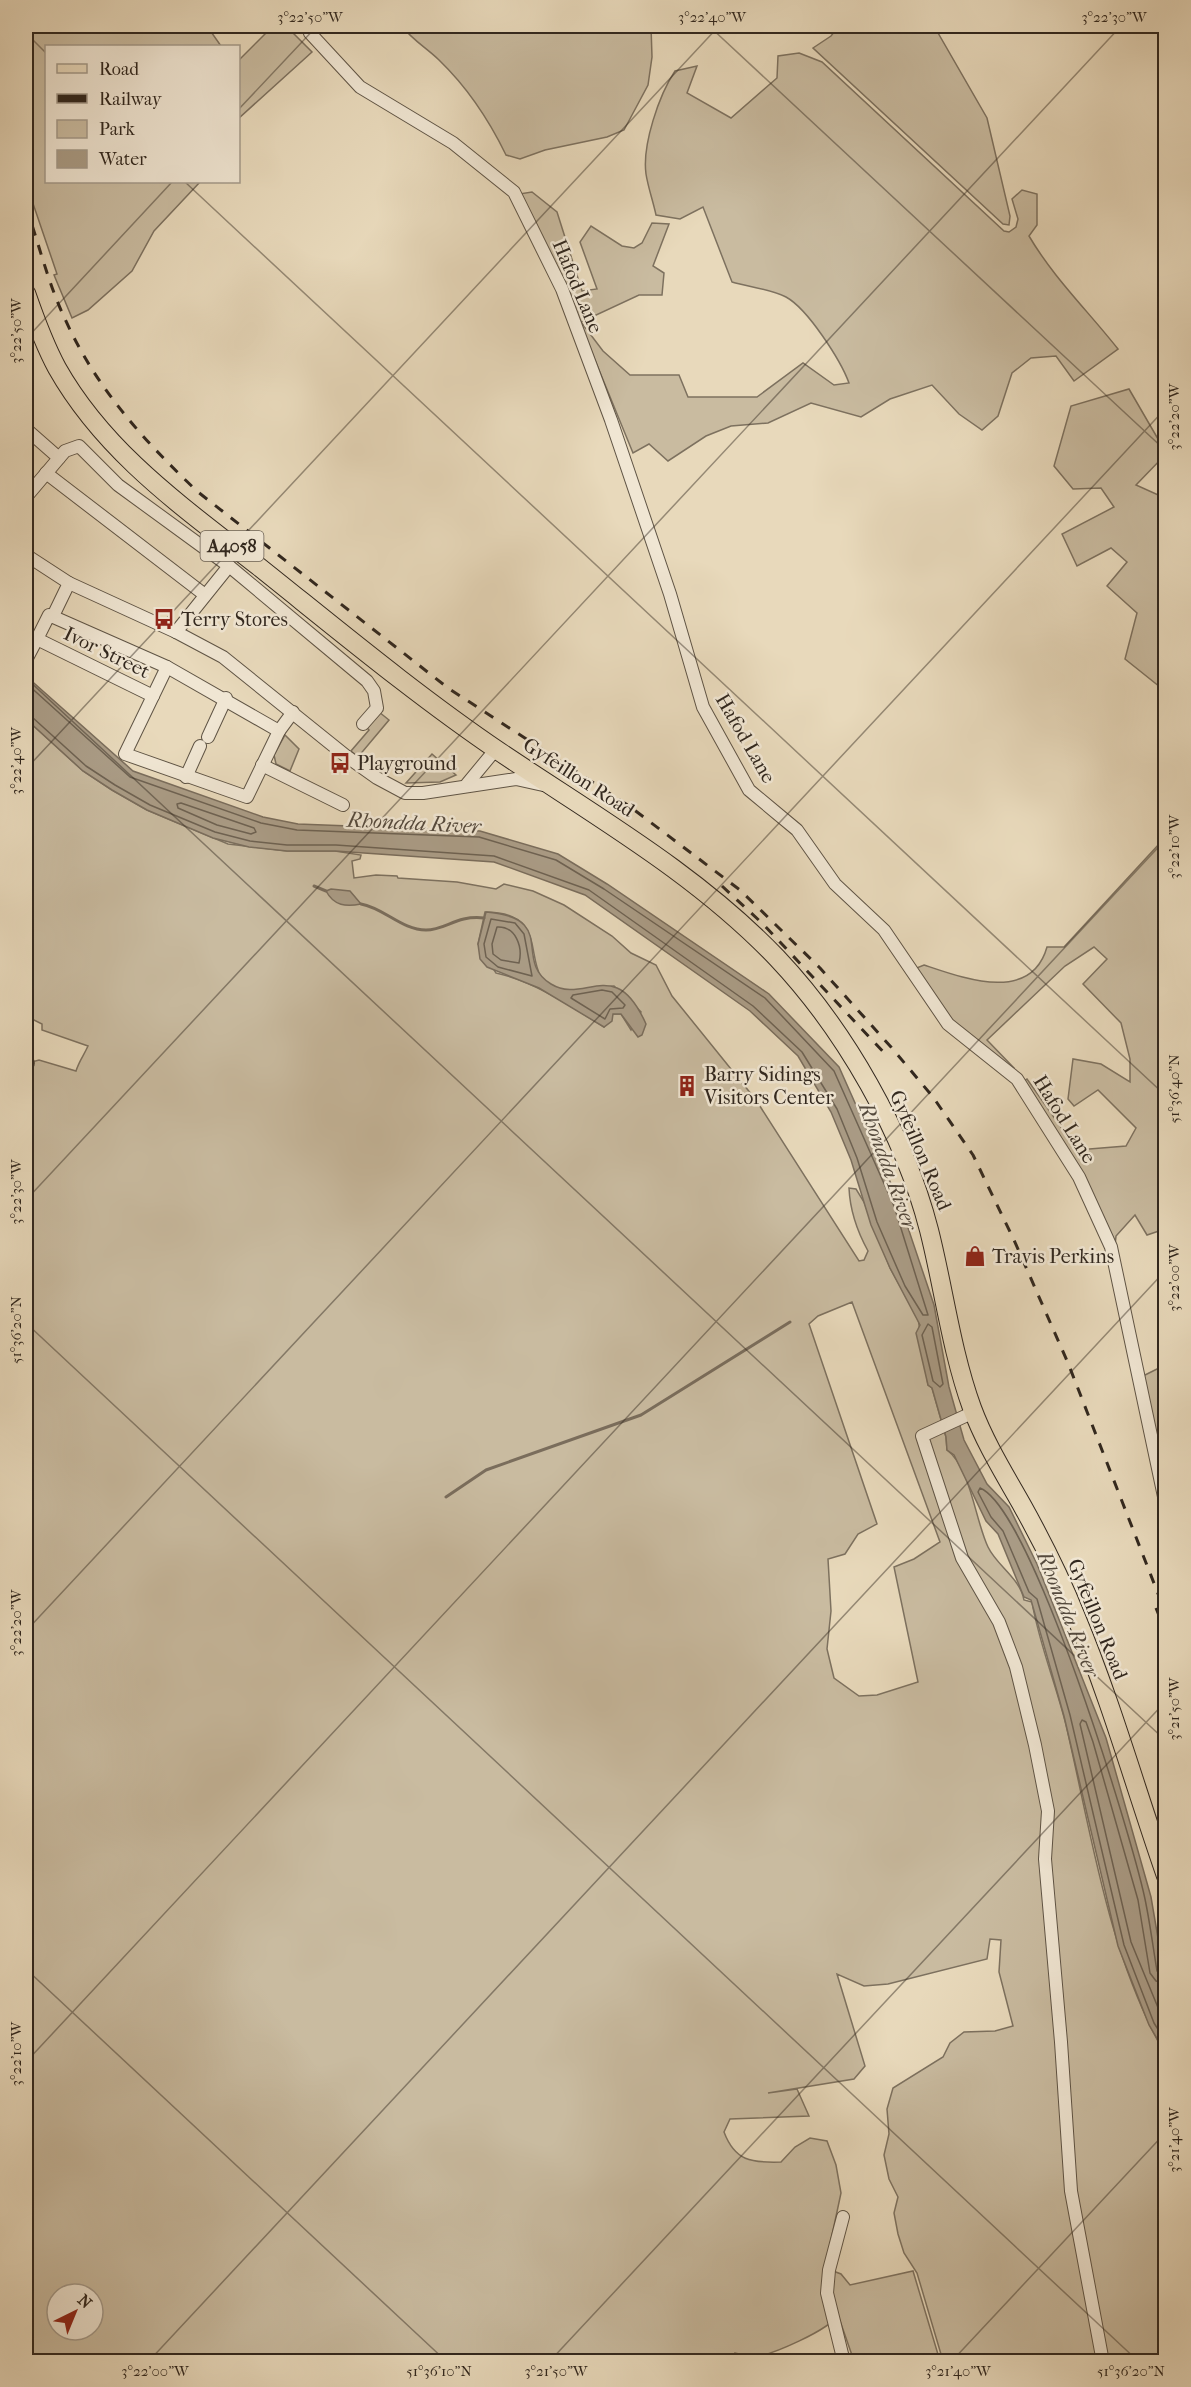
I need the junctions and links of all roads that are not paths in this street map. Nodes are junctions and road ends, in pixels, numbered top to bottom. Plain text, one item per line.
1 (308, 26) edge
2 (26, 293) edge
3 (26, 429) edge
4 (59, 458) junction
5 (46, 473) junction
6 (26, 497) edge
7 (27, 561) edge
8 (229, 566) junction
9 (69, 583) junction
10 (204, 595) junction
11 (51, 615) junction
12 (176, 632) junction
13 (37, 639) junction
14 (26, 660) edge
15 (167, 667) junction
16 (153, 696) junction
17 (226, 698) junction
18 (293, 712) junction
19 (363, 724) dead end
20 (279, 731) junction
21 (496, 749) junction
22 (262, 765) junction
23 (186, 777) junction
24 (467, 784) junction
25 (555, 787) junction
26 (344, 805) dead end
27 (967, 1414) junction
28 (1166, 1506) edge
29 (1166, 1876) edge
30 (843, 2217) dead end
31 (844, 2361) edge
32 (1103, 2361) edge

1 - 28 street, Hafod Lane
2 - 21 main road, A4058
3 - 4 street
4 - 5 street
4 - 8 street
5 - 6 street
5 - 10 street
7 - 9 street
8 - 10 street
8 - 19 street
9 - 11 street, Ivor Street
9 - 12 street
10 - 12 street
11 - 13 street, Ivor Street
11 - 15 street
12 - 18 street
13 - 14 street
13 - 16 street, Ivor Street
15 - 16 street
15 - 17 street
16 - 23 street
17 - 20 street
17 - 23 street
18 - 20 street
18 - 24 street
20 - 22 street
21 - 24 street
21 - 25 main road, Gyfeillon Road / A4058
22 - 23 street
22 - 26 street
24 - 25 street
25 - 27 main road, Gyfeillon Road / A4058
27 - 29 main road, Gyfeillon Road / A4058
27 - 32 street
30 - 31 street

